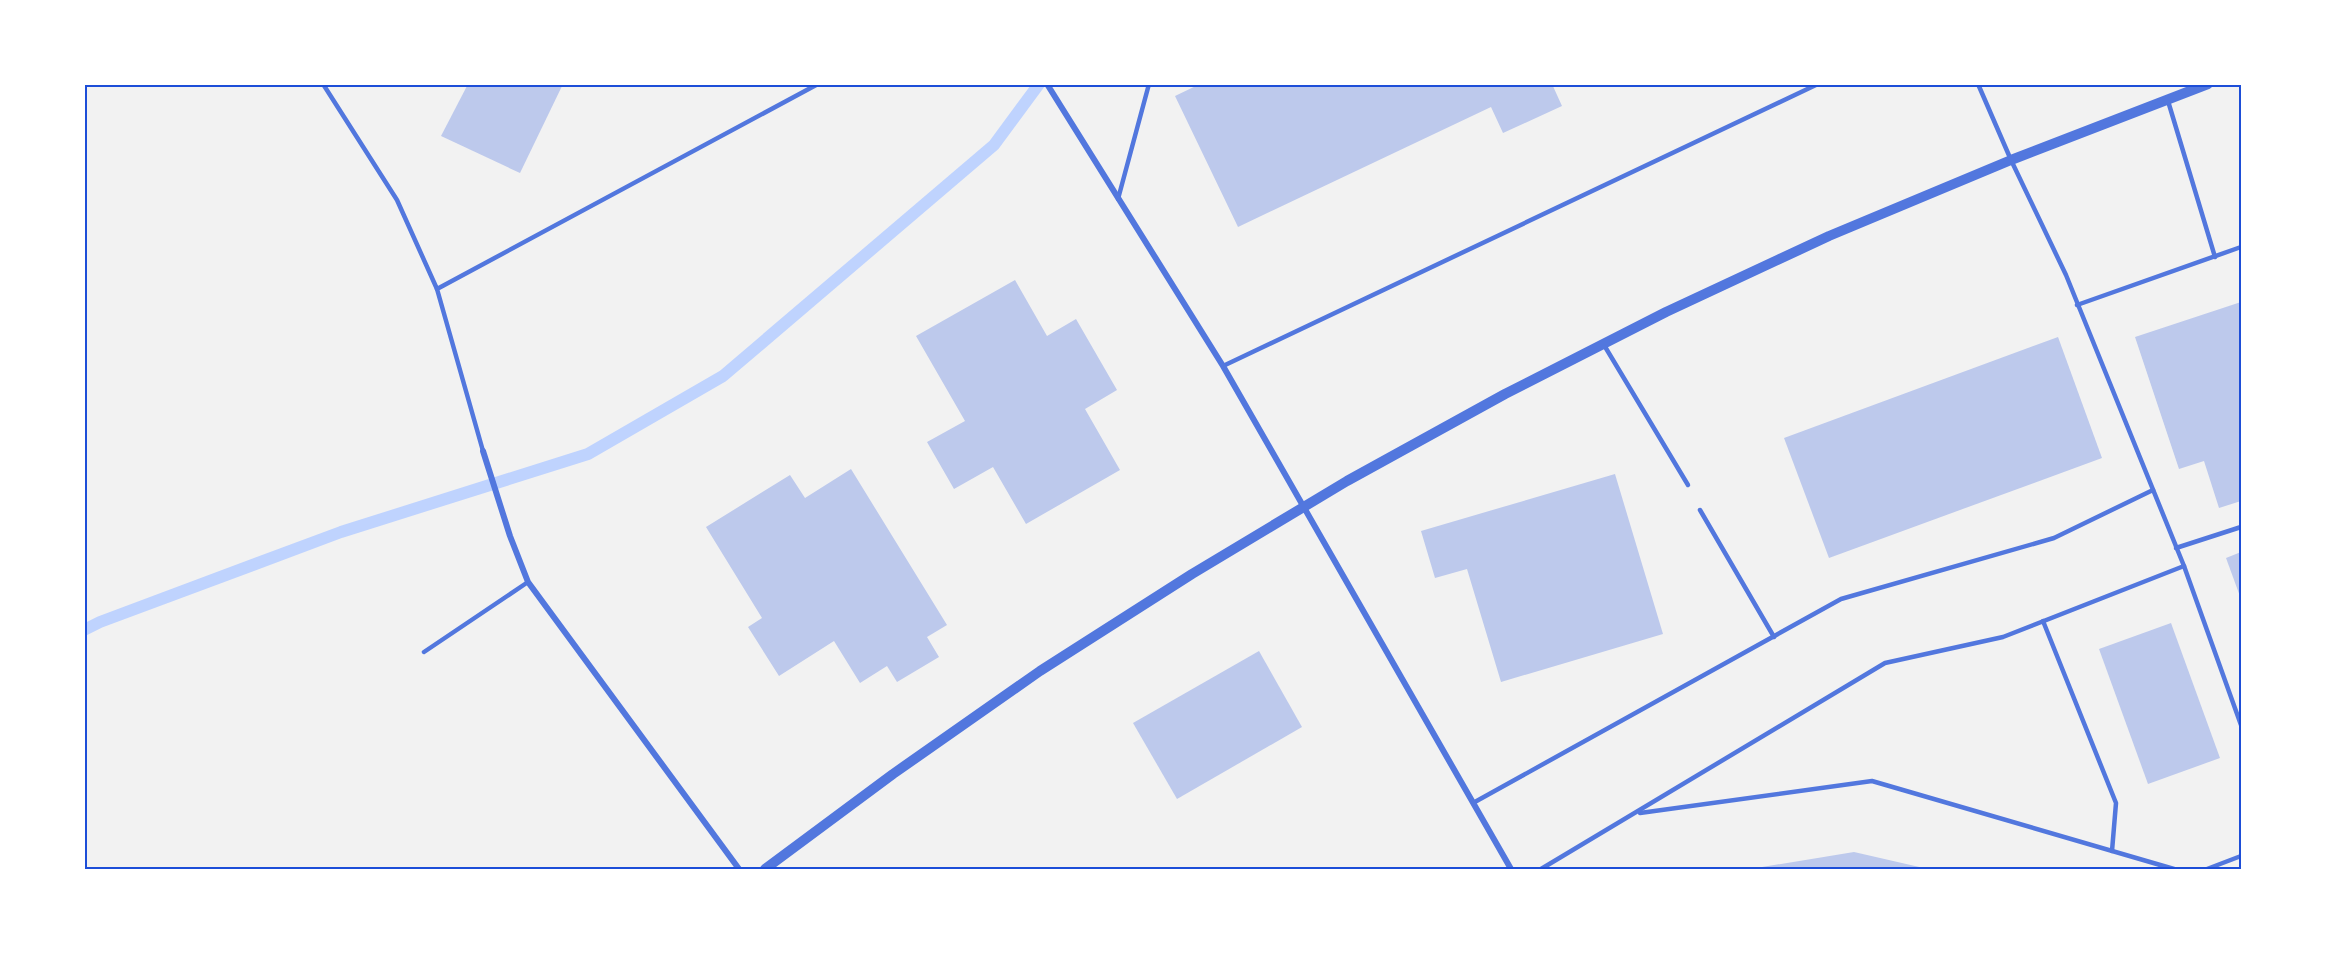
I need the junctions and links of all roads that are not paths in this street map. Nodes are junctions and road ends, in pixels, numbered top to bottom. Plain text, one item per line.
1 (322, 84) edge
2 (818, 84) edge
3 (1047, 84) edge
4 (1149, 84) edge
5 (1818, 84) edge
6 (1978, 84) edge
7 (2208, 84) edge
8 (2167, 98) junction
9 (2011, 160) junction
10 (1118, 199) junction
11 (2241, 248) edge
12 (2215, 257) junction
13 (437, 289) junction
14 (2077, 305) junction
15 (1604, 345) junction
16 (1223, 366) junction
17 (483, 451) joint
18 (1688, 485) dead end
19 (2153, 490) junction
20 (1305, 506) junction
21 (1700, 510) dead end
22 (2241, 526) edge
23 (2176, 548) junction
24 (2184, 566) junction
25 (528, 582) junction
26 (2043, 621) junction
27 (1774, 637) junction
28 (424, 652) dead end
29 (2241, 725) edge
30 (1473, 803) junction
31 (1637, 813) junction
32 (2112, 851) junction
33 (2241, 856) edge
34 (739, 869) edge
35 (765, 869) edge
36 (1511, 869) edge
37 (1541, 869) edge
38 (2174, 869) edge
39 (2207, 869) edge

1 - 13 lane
2 - 13 lane
3 - 10 street
4 - 10 lane
5 - 16 lane
6 - 9 lane
7 - 8 street
8 - 9 street
8 - 12 lane
9 - 14 lane
9 - 15 street
10 - 16 street
11 - 12 lane
12 - 14 lane
13 - 17 lane
14 - 19 lane
15 - 18 lane
15 - 20 street
16 - 20 street
17 - 25 street
19 - 23 lane
19 - 27 lane
20 - 30 street
20 - 35 street
21 - 27 lane
22 - 23 lane
23 - 24 lane
24 - 26 lane
24 - 29 lane
25 - 28 lane
25 - 34 street
26 - 31 lane
26 - 32 lane
27 - 30 lane
30 - 36 street
31 - 32 lane
31 - 37 lane
32 - 38 lane
33 - 39 lane

